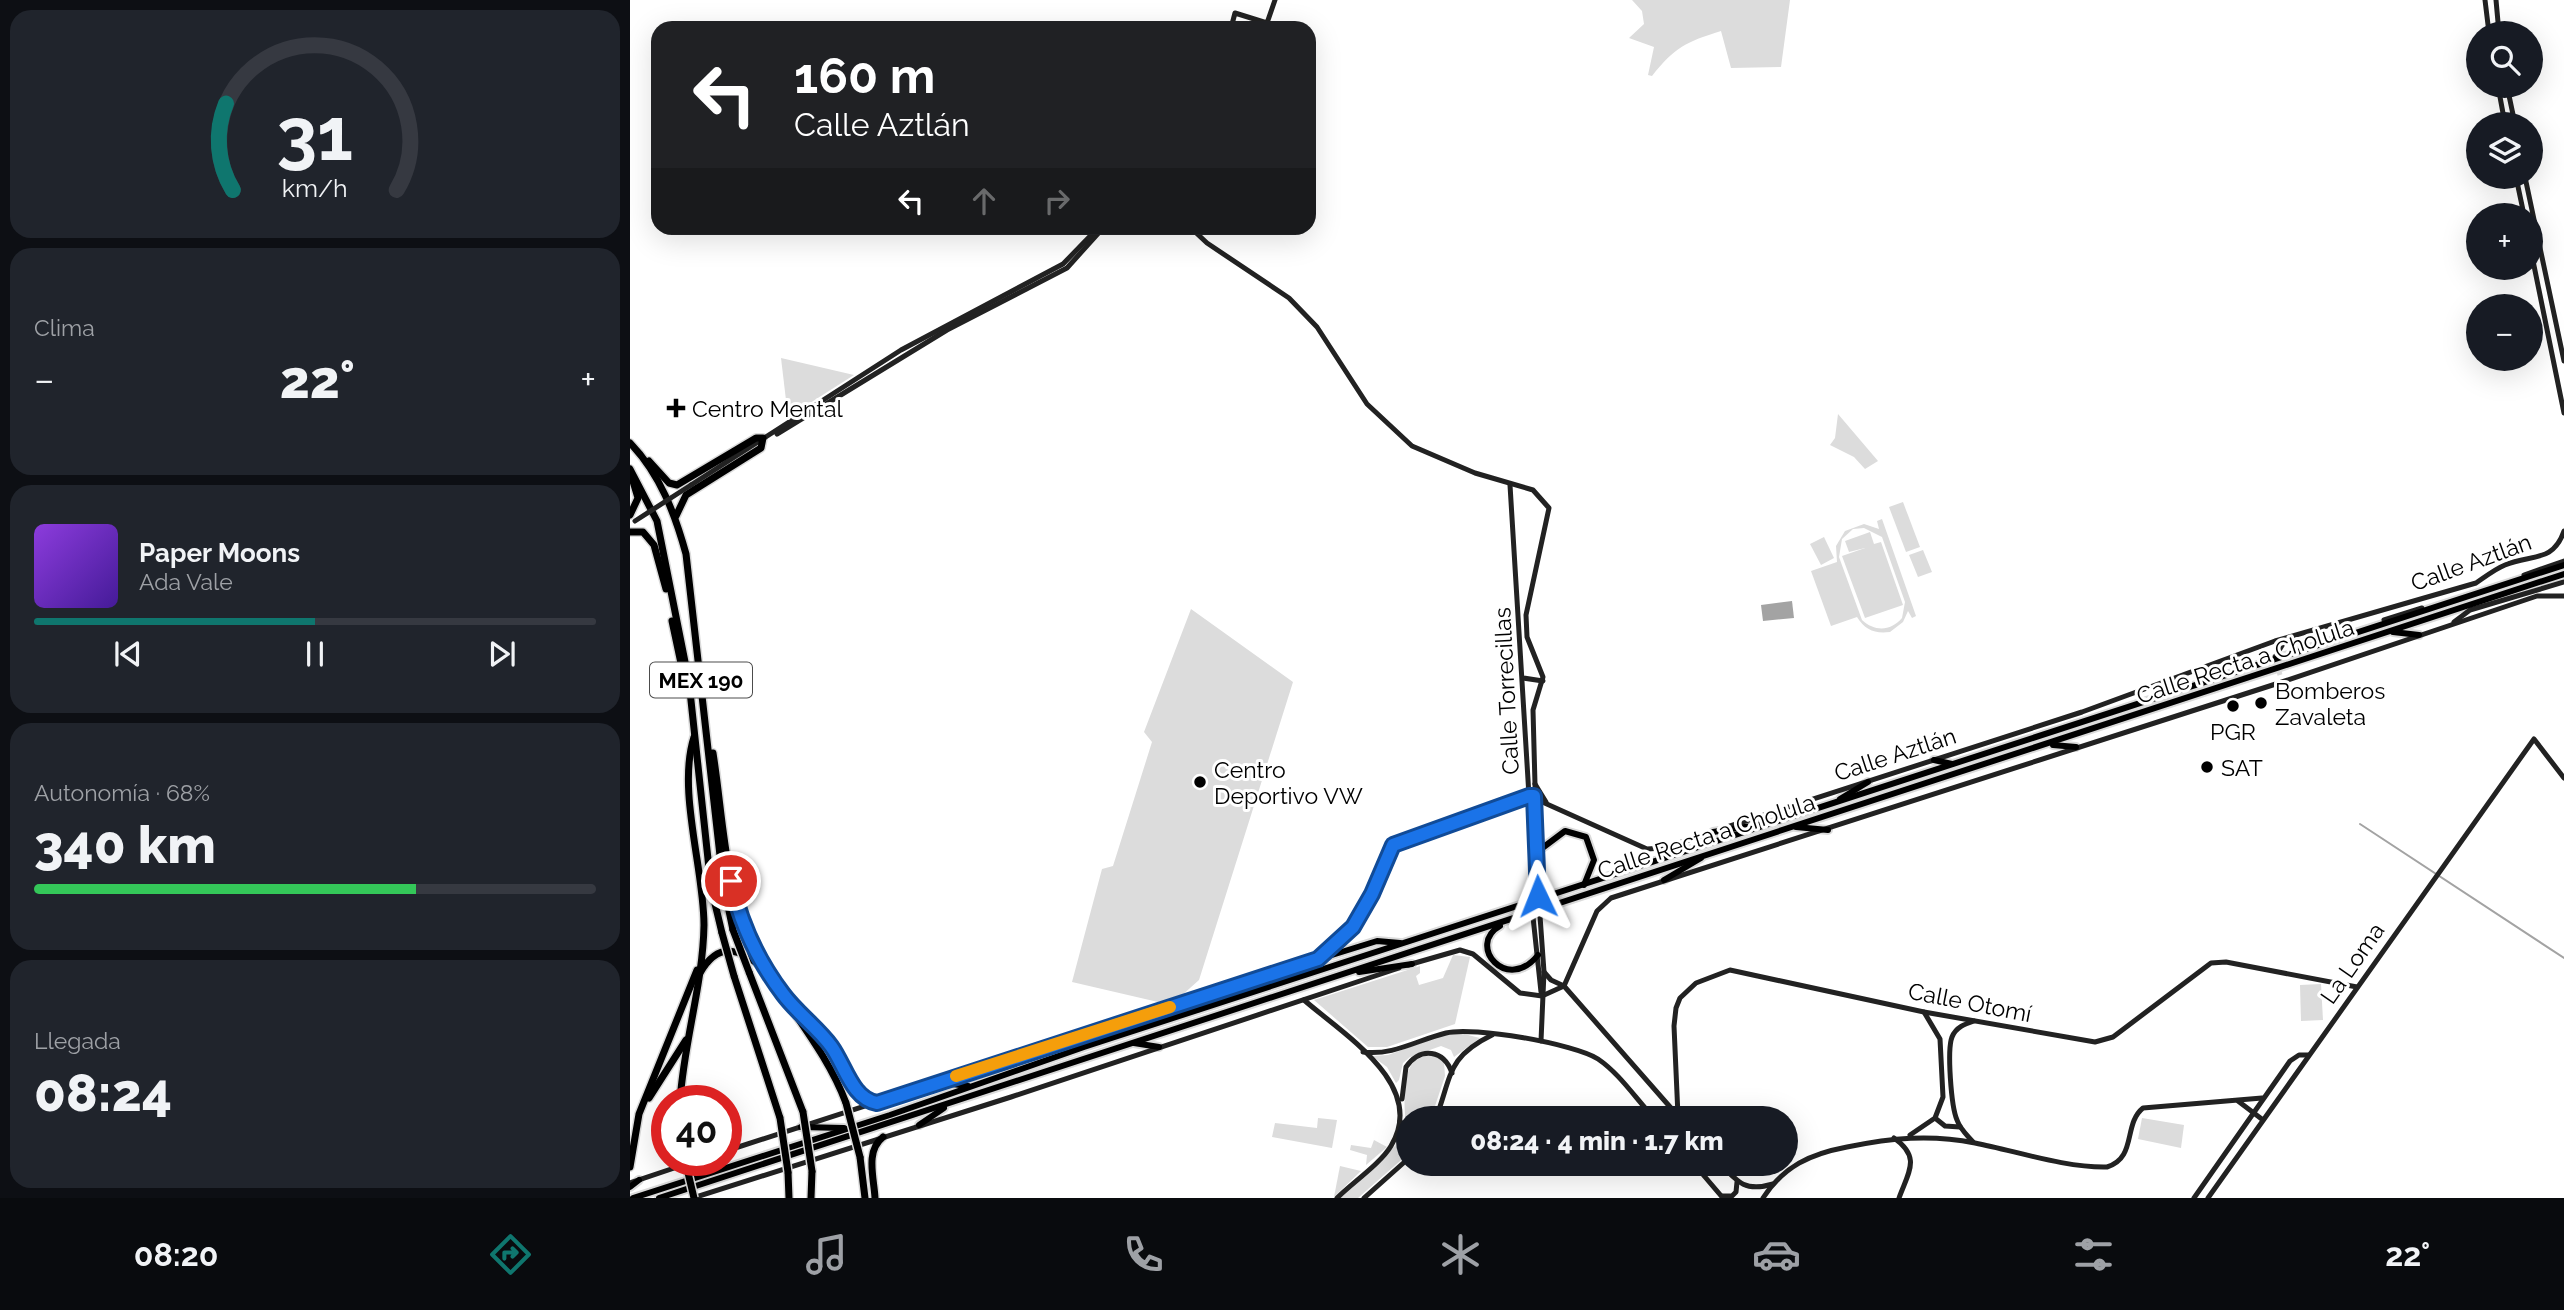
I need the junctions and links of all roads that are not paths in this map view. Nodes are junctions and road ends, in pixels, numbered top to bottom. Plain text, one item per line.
1 (1275, 0) edge
2 (2485, 0) edge
3 (2496, 0) edge
4 (1233, 21) edge
5 (1261, 21) edge
6 (1268, 21) edge
7 (2488, 21) edge
8 (2499, 21) edge
9 (2528, 189) edge
10 (1091, 235) edge
11 (1097, 235) edge
12 (1198, 235) edge
13 (2537, 280) edge
14 (1013, 292) junction
15 (2564, 361) edge
16 (2564, 413) edge
17 (762, 440) junction
18 (633, 446) edge
19 (630, 471) edge
20 (1510, 485) junction
21 (676, 516) junction
22 (632, 520) edge
23 (630, 531) edge
24 (2564, 531) edge
25 (2564, 563) edge
26 (2564, 574) edge
27 (2564, 582) edge
28 (2441, 593) junction
29 (2564, 596) edge
30 (2458, 597) junction
31 (2416, 601) junction
32 (2402, 614) junction
33 (2449, 625) junction
34 (2391, 631) junction
35 (2419, 635) junction
36 (2288, 637) junction
37 (2338, 641) junction
38 (2268, 643) junction
39 (1535, 652) junction
40 (1521, 655) junction
41 (2282, 674) tunnel mouth
42 (1523, 678) junction
43 (1542, 681) junction
44 (689, 682) junction
45 (2285, 682) junction
46 (704, 706) junction
47 (695, 734) junction
48 (2048, 744) junction
49 (2076, 747) junction
50 (1934, 760) junction
51 (1954, 764) junction
52 (2564, 778) edge
53 (1868, 782) junction
54 (1534, 783) junction
55 (1532, 796) junction
56 (1546, 802) junction
57 (1831, 804) junction
58 (1783, 821) junction
59 (1790, 827) junction
60 (1828, 830) junction
61 (1713, 832) junction
62 (1713, 851) junction
63 (1537, 852) junction
64 (1664, 880) junction
65 (1584, 885) junction
66 (1514, 918) junction
67 (1405, 943) junction
68 (1538, 955) junction
69 (1318, 959) junction
70 (700, 964) junction
71 (1412, 964) junction
72 (1544, 972) junction
73 (700, 973) junction
74 (769, 974) junction
75 (1340, 975) junction
76 (1564, 986) junction
77 (2357, 988) junction
78 (1222, 990) junction
79 (1528, 995) junction
80 (1542, 996) junction
81 (785, 997) junction
82 (1304, 1000) junction
83 (1541, 1007) junction
84 (1196, 1012) junction
85 (1924, 1012) junction
86 (1977, 1020) junction
87 (1492, 1035) junction
88 (688, 1036) junction
89 (1541, 1041) junction
90 (1132, 1043) junction
91 (1159, 1047) junction
92 (1363, 1052) junction
93 (2308, 1055) junction
94 (1452, 1073) junction
95 (936, 1082) junction
96 (682, 1085) edge
97 (970, 1086) junction
98 (2262, 1098) junction
99 (2238, 1100) junction
100 (951, 1102) junction
101 (877, 1103) junction
102 (1401, 1105) joint
103 (1440, 1106) edge
104 (1643, 1106) edge
105 (1669, 1106) edge
106 (1678, 1106) edge
107 (642, 1107) junction
108 (2253, 1113) junction
109 (1935, 1118) junction
110 (2263, 1120) junction
111 (919, 1125) junction
112 (801, 1127) junction
113 (1960, 1127) junction
114 (849, 1128) junction
115 (1396, 1132) edge
116 (1908, 1136) junction
117 (883, 1137) junction
118 (1894, 1138) junction
119 (1973, 1142) junction
120 (742, 1146) edge
121 (2216, 1166) junction
122 (630, 1167) edge
123 (1396, 1169) edge
124 (2225, 1174) junction
125 (651, 1176) edge
126 (688, 1176) edge
127 (1705, 1176) edge
128 (1732, 1176) edge
129 (639, 1180) joint
130 (1737, 1182) junction
131 (1773, 1184) junction
132 (630, 1185) edge
133 (1723, 1197) edge
134 (634, 1198) edge
135 (660, 1198) edge
136 (668, 1198) edge
137 (693, 1198) edge
138 (789, 1198) edge
139 (811, 1198) edge
140 (865, 1198) edge
141 (875, 1198) edge
142 (1337, 1198) edge
143 (1364, 1198) edge
144 (1763, 1198) edge
145 (1899, 1198) edge
146 (2194, 1198) edge
147 (2208, 1198) edge

1 - 6 street
2 - 7 street
3 - 8 street
4 - 5 street
9 - 15 street
10 - 14 street
11 - 14 street
12 - 20 street
13 - 16 street
14 - 17 street
17 - 18 highway
17 - 21 highway
17 - 22 street, bridge
18 - 21 highway, MEX 190
19 - 22 highway
19 - 44 highway, MEX 190
20 - 39 street, Calle Torrecillas
20 - 40 street, Calle Torrecillas
21 - 46 highway, MEX 190
23 - 44 highway
24 - 28 street, Calle Aztlán
25 - 30 street
25 - 37 main road, Calle Recta a Cholula
26 - 34 main road, Calle Recta a Cholula
27 - 33 street
28 - 30 street
28 - 31 street, Calle Aztlán
29 - 33 street
30 - 32 street
31 - 32 street
31 - 36 street, Calle Aztlán
32 - 37 street
33 - 35 street, Calle Recta a Cholula
34 - 35 main road
34 - 48 main road, Calle Recta a Cholula
35 - 45 street, Calle Recta a Cholula
36 - 38 street, Calle Aztlán
36 - 38 street
37 - 51 main road, Calle Recta a Cholula
38 - 50 street, Calle Aztlán
39 - 40 street
39 - 43 street, Calle Torrecillas
40 - 42 street, Calle Torrecillas
41 - 45 street
42 - 43 street
42 - 55 street, Calle Torrecillas
43 - 54 street, Calle Torrecillas
44 - 47 highway, MEX 190
45 - 49 street, Calle Recta a Cholula
46 - 74 highway
46 - 139 highway, MEX 190, bridge
47 - 70 highway
47 - 138 highway, MEX 190, bridge
48 - 49 main road
48 - 59 main road, Calle Recta a Cholula
49 - 60 street, Calle Recta a Cholula
50 - 51 main road
50 - 53 street, Calle Aztlán
51 - 57 main road, Calle Recta a Cholula
52 - 77 street, La Loma
53 - 57 main road
53 - 61 street, Calle Aztlán
54 - 55 street, Calle Torrecillas
54 - 56 street
55 - 56 street, Calle Aztlán
55 - 63 street, Calle Torrecillas
55 - 63 street, Calle Torrecillas
55 - 69 street
56 - 61 street, Calle Aztlán
57 - 58 main road, Calle Recta a Cholula
58 - 61 main road
58 - 65 main road, Calle Recta a Cholula
59 - 60 main road
59 - 62 main road, Calle Recta a Cholula
60 - 64 street, Calle Recta a Cholula
62 - 64 main road
62 - 66 main road, Calle Recta a Cholula
63 - 65 main road
64 - 76 street, Calle Recta a Cholula
65 - 67 main road, Calle Recta a Cholula
66 - 68 main road
66 - 75 main road, Calle Recta a Cholula
67 - 69 main road
67 - 84 main road, Calle Recta a Cholula
68 - 72 street
68 - 80 street
69 - 78 street
70 - 73 highway
70 - 107 highway
71 - 75 main road
71 - 79 street
71 - 82 street
72 - 76 street
72 - 80 street
73 - 74 highway
73 - 88 highway
74 - 81 highway
75 - 90 main road, Calle Recta a Cholula
76 - 80 street
76 - 105 street
77 - 86 street, Calle Otomí
77 - 93 street, La Loma
78 - 84 main road
78 - 95 street
79 - 80 street
79 - 83 street
80 - 83 street
81 - 101 highway
81 - 140 highway, bridge
82 - 91 street
82 - 92 street
83 - 89 street
84 - 97 main road, Calle Recta a Cholula
85 - 86 street, Calle Otomí
85 - 106 street, Calle Otomí
85 - 109 street
86 - 113 street
87 - 89 street
87 - 92 street
87 - 94 street
88 - 96 highway
88 - 107 highway
89 - 104 street
90 - 91 main road
90 - 100 main road, Calle Recta a Cholula
91 - 111 street
92 - 102 street
93 - 98 street, La Loma
93 - 110 street
94 - 102 street
94 - 103 street
95 - 97 main road
95 - 101 street
97 - 114 main road, Calle Recta a Cholula
98 - 99 street
98 - 108 street, La Loma
99 - 108 street
99 - 119 street
100 - 111 main road
100 - 135 main road, Calle Recta a Cholula
101 - 112 street
107 - 122 highway
108 - 110 street
108 - 121 street, La Loma
109 - 113 street
109 - 116 street
110 - 124 street
111 - 117 street
112 - 114 main road
112 - 120 street
113 - 119 street
114 - 134 main road, Calle Recta a Cholula
115 - 142 street
116 - 118 street
116 - 119 street
117 - 137 street
117 - 141 highway
118 - 131 street
118 - 145 street
121 - 124 street
121 - 146 street, La Loma
123 - 143 street
124 - 147 street
125 - 129 street
126 - 137 highway, bridge
127 - 133 street
128 - 130 street
129 - 132 main road
130 - 131 street
130 - 133 street
131 - 144 street
135 - 136 main road

